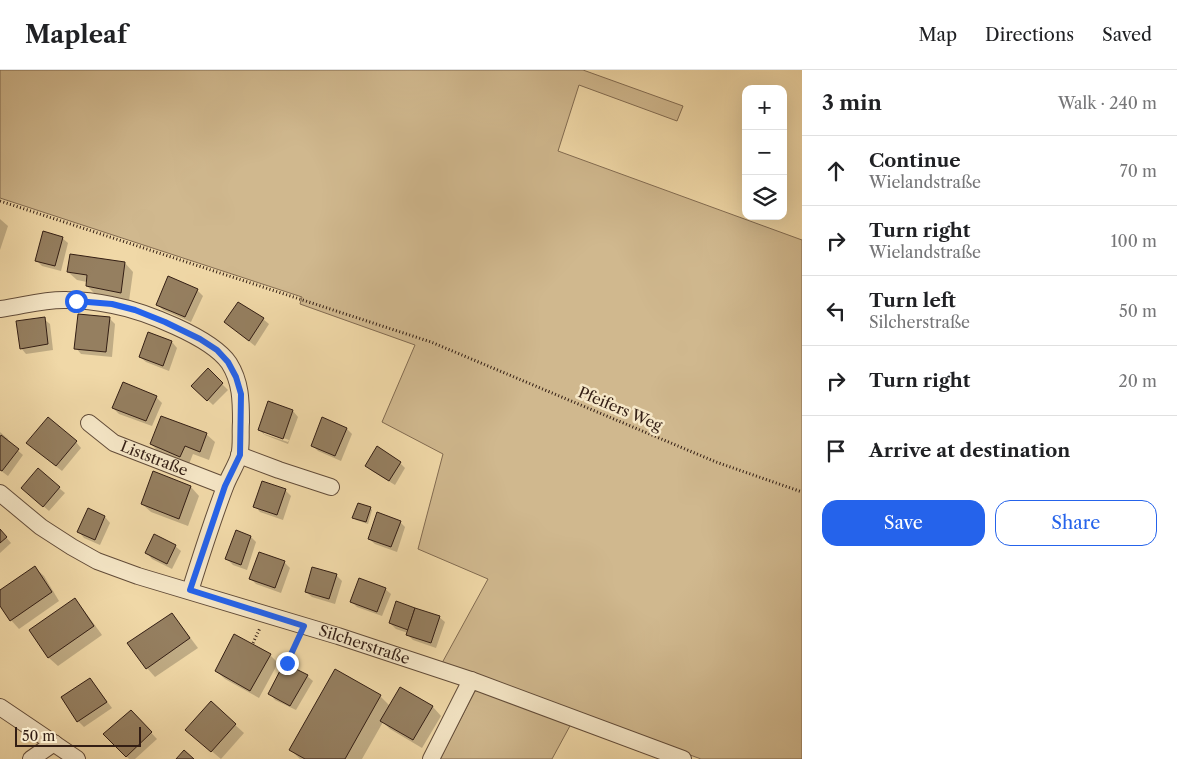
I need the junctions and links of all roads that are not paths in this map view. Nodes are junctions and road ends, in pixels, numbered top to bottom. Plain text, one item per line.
1 (0, 309) edge
2 (89, 423) dead end
3 (240, 455) junction
4 (225, 486) junction
5 (331, 486) dead end
6 (0, 493) edge
7 (190, 590) junction
8 (471, 680) junction
9 (0, 707) edge
10 (54, 743) junction
11 (31, 759) edge
12 (77, 759) edge
13 (431, 759) edge
14 (683, 759) edge

1 - 3 street
2 - 4 street, Liststraße
3 - 4 street
3 - 5 street
4 - 7 street
6 - 7 street, Silcherstraße
7 - 8 street, Silcherstraße
8 - 13 street
8 - 14 street, Silcherstraße
9 - 10 street
10 - 11 street
10 - 12 street

